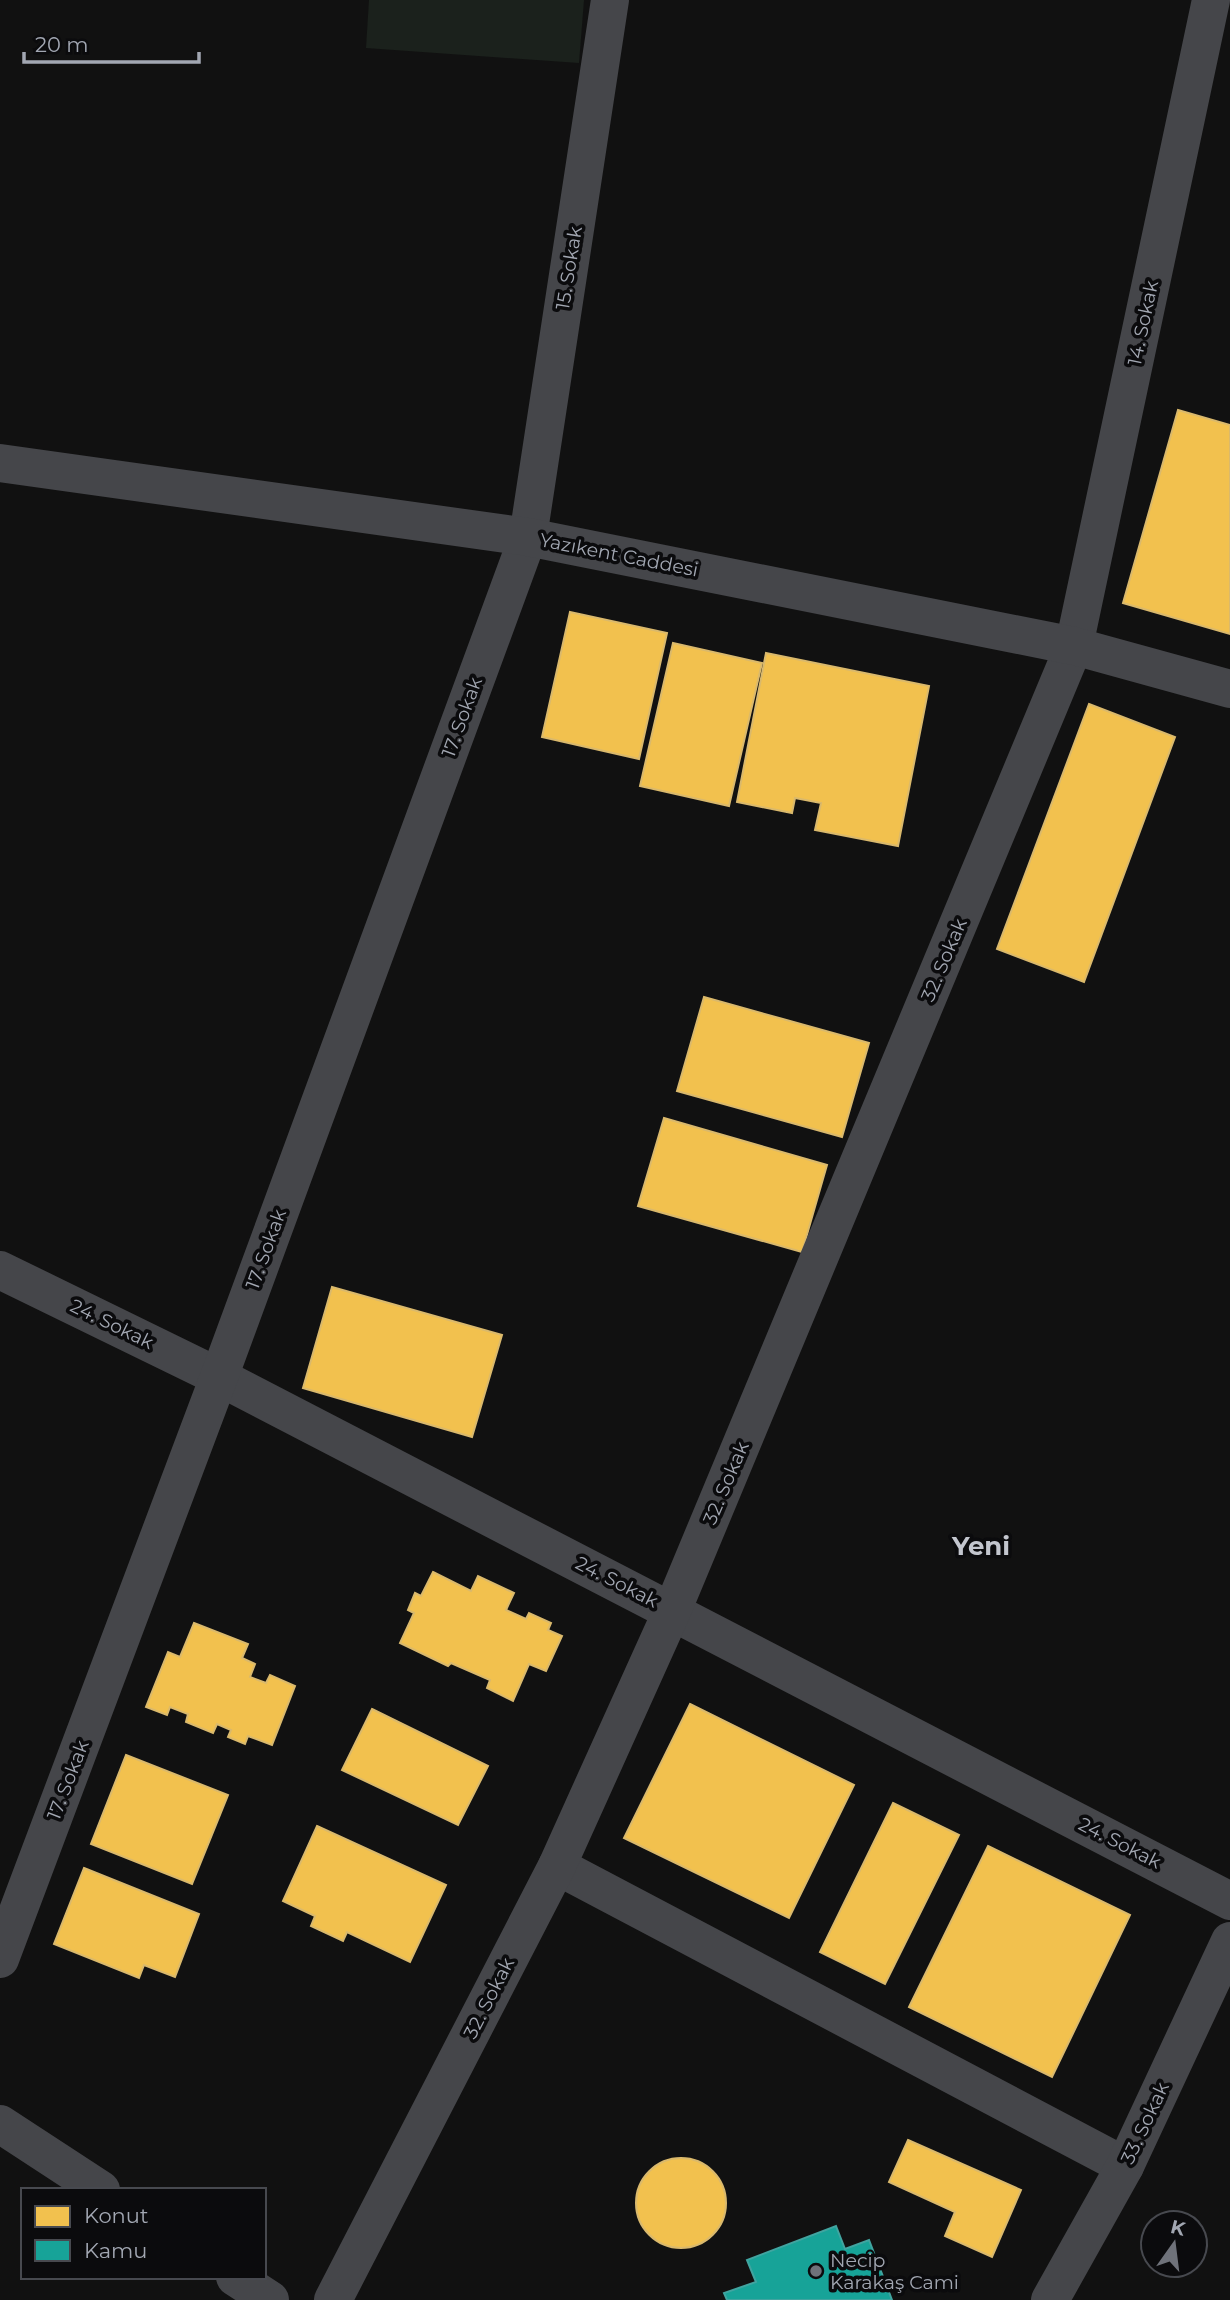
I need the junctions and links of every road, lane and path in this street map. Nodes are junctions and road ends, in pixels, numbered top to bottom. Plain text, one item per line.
1 (610, 0) edge
2 (1212, 0) edge
3 (1230, 8) edge
4 (0, 463) edge
5 (528, 537) junction
6 (1074, 646) junction
7 (1230, 689) edge
8 (0, 1270) edge
9 (219, 1377) junction
10 (672, 1611) junction
11 (557, 1866) junction
12 (1230, 1901) edge
13 (1230, 1941) edge
14 (0, 1959) edge
15 (0, 2124) edge
16 (1125, 2166) junction
17 (98, 2188) edge
18 (238, 2279) edge
19 (270, 2300) edge
20 (333, 2300) edge
21 (1051, 2300) edge

1 - 5 street, 15. Sokak
2 - 3 street
2 - 6 street, 14. Sokak
4 - 5 street, Yazıkent Caddesi
5 - 6 street, Yazıkent Caddesi
5 - 9 street, 17. Sokak
6 - 7 street, Yazıkent Caddesi
6 - 10 street, 32. Sokak
8 - 9 street, 24. Sokak
9 - 10 street, 24. Sokak
9 - 14 street, 17. Sokak
10 - 11 street, 32. Sokak
10 - 12 street, 24. Sokak
11 - 16 street
11 - 20 street, 32. Sokak
13 - 16 street, 33. Sokak
15 - 17 street
16 - 21 street, 33. Sokak
18 - 19 street

